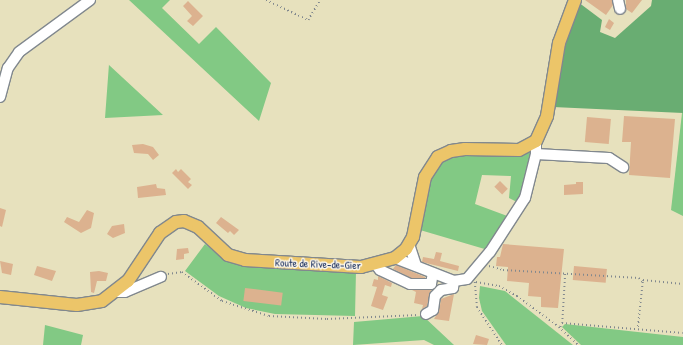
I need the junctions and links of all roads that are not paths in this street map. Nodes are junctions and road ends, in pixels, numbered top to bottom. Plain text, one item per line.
1 (90, 0) edge
2 (575, 0) edge
3 (0, 97) edge
4 (536, 141) junction
5 (536, 154) junction
6 (623, 167) dead end
7 (409, 244) junction
8 (395, 258) junction
9 (376, 265) junction
10 (416, 266) junction
11 (433, 273) junction
12 (161, 277) road end
13 (454, 281) junction
14 (116, 292) junction
15 (0, 297) edge
16 (426, 314) road end

1 - 3 street
2 - 4 main road
4 - 5 street
4 - 7 main road, Route de Rive-de-Gier
5 - 6 street
5 - 13 street
7 - 8 main road, Route de Rive-de-Gier
7 - 10 street
8 - 9 main road, Route de Rive-de-Gier
8 - 10 street
9 - 11 street
9 - 14 main road, Route de Rive-de-Gier
10 - 11 street
11 - 13 street
12 - 14 street
13 - 16 street
14 - 15 main road, Route de Rive-de-Gier

